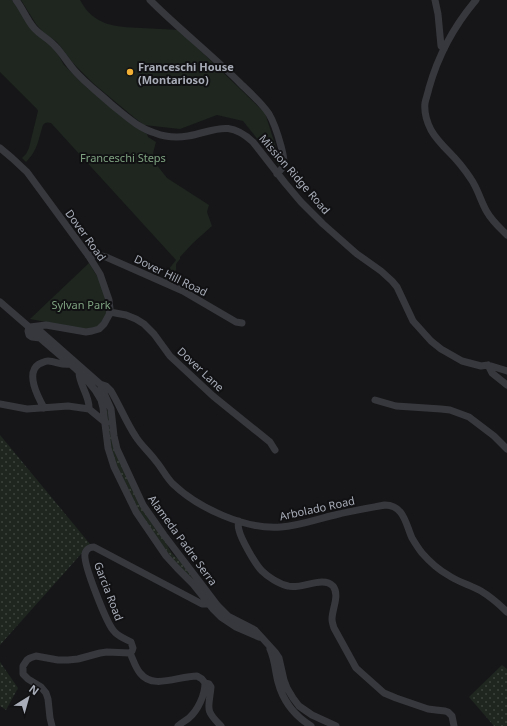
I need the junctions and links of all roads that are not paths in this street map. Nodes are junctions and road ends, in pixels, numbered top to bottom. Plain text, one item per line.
1 (16, 0) edge
2 (150, 0) edge
3 (435, 0) edge
4 (476, 0) edge
5 (444, 49) junction
6 (0, 148) edge
7 (277, 174) junction
8 (507, 236) edge
9 (88, 255) junction
10 (0, 302) edge
11 (110, 312) junction
12 (242, 323) dead end
13 (29, 327) junction
14 (70, 364) junction
15 (488, 365) junction
16 (507, 371) edge
17 (79, 372) junction
18 (100, 384) junction
19 (507, 385) edge
20 (375, 400) dead end
21 (0, 404) edge
22 (44, 408) junction
23 (89, 409) junction
24 (106, 423) junction
25 (507, 449) edge
26 (275, 450) dead end
27 (239, 521) junction
28 (209, 604) junction
29 (507, 612) edge
30 (262, 637) junction
31 (269, 645) junction
32 (130, 653) junction
33 (205, 683) junction
34 (52, 726) edge
35 (178, 726) edge
36 (221, 726) edge
37 (311, 726) edge
38 (336, 726) edge
39 (454, 726) edge

1 - 7 street, Mission Ridge Road
2 - 7 street
3 - 5 street
4 - 5 street
5 - 8 street
6 - 9 street, Dover Road
7 - 15 street, Mission Ridge Road
9 - 11 street, Dover Road
9 - 12 street, Dover Hill Road
10 - 13 street, Alameda Padre Serra
11 - 13 street
11 - 26 street, Dover Lane
13 - 14 street, Alameda Padre Serra
13 - 18 street, Alameda Padre Serra
14 - 17 street, Alameda Padre Serra
14 - 22 street
15 - 16 street, Mission Ridge Road
15 - 19 street
17 - 23 street
17 - 24 street, Alameda Padre Serra
18 - 27 street, Arbolado Road
18 - 30 street, Alameda Padre Serra
20 - 25 street
21 - 22 street
22 - 23 street
23 - 24 street
24 - 28 street, Alameda Padre Serra
27 - 29 street, Arbolado Road
27 - 39 street
28 - 30 street, Alameda Padre Serra
28 - 32 street, Garcia Road
30 - 31 street, Alameda Padre Serra
31 - 37 street, Alameda Padre Serra
31 - 38 street, Alameda Padre Serra
32 - 33 street
32 - 34 street
33 - 35 street
33 - 36 street

